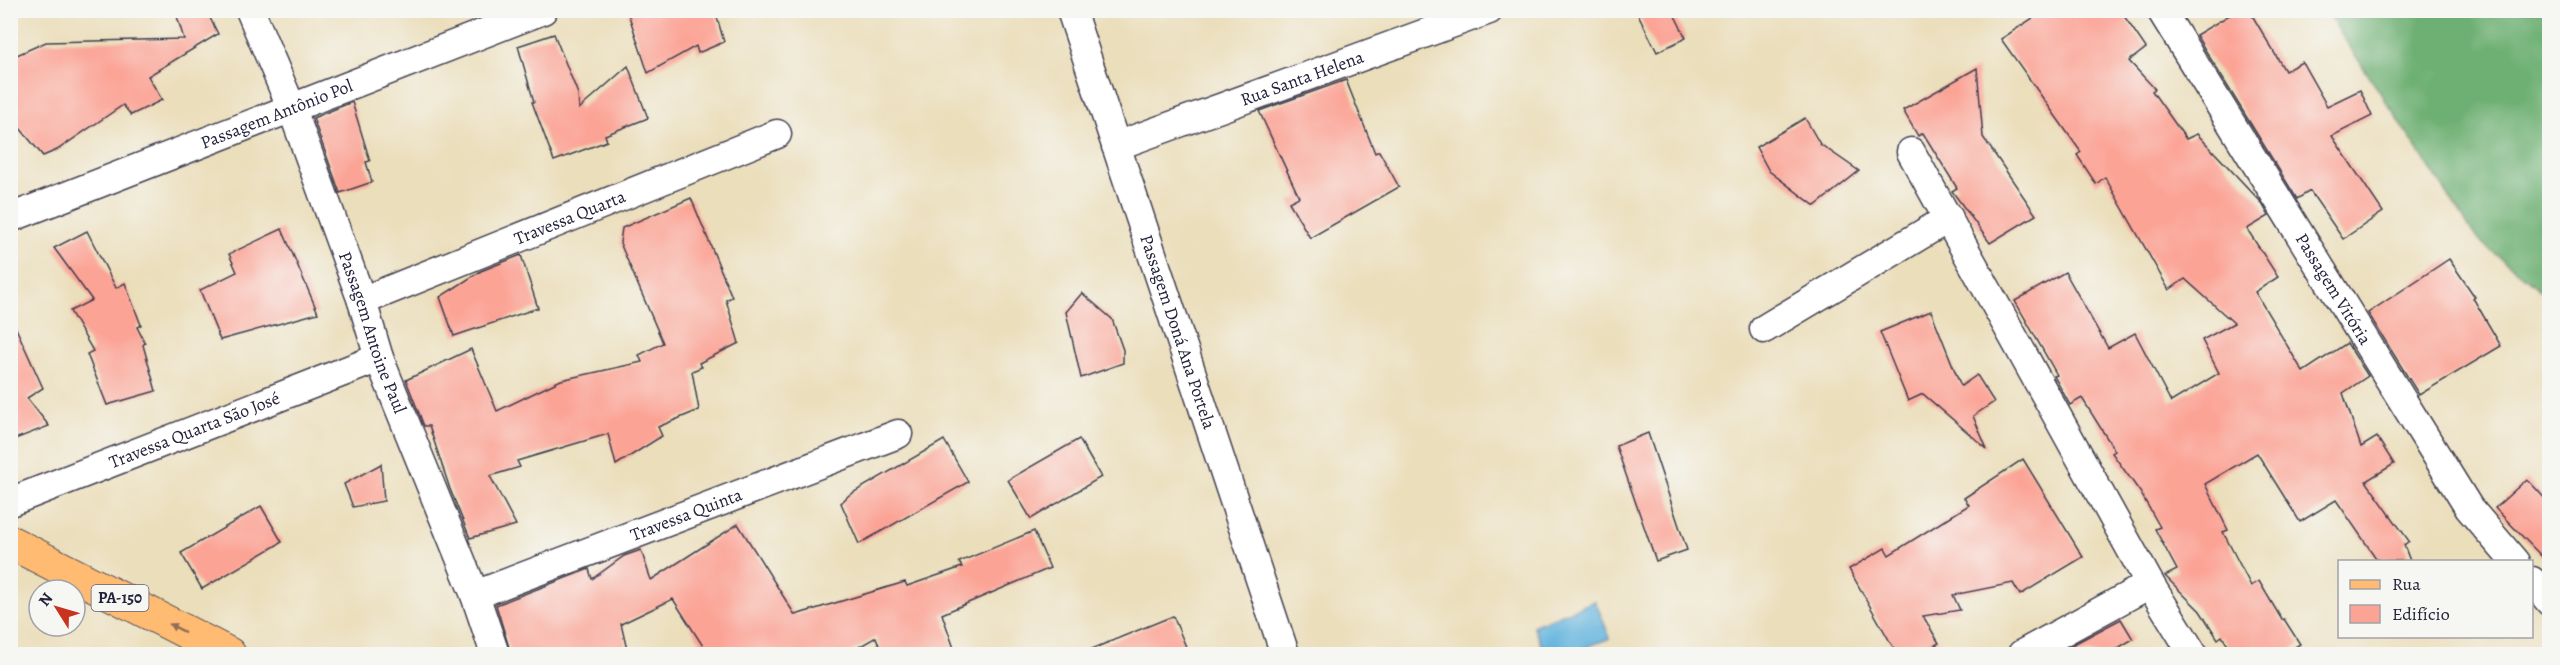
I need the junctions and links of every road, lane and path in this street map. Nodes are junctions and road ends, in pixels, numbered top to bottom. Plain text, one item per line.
1 (250, 10) edge
2 (543, 10) edge
3 (1071, 10) edge
4 (1488, 10) edge
5 (2161, 10) edge
6 (292, 109) junction
7 (777, 134) dead end
8 (1116, 146) junction
9 (1911, 152) dead end
10 (10, 218) edge
11 (1949, 218) junction
12 (362, 301) junction
13 (1764, 328) dead end
14 (379, 358) junction
15 (898, 434) dead end
16 (10, 502) edge
17 (10, 542) edge
18 (2514, 560) edge
19 (2533, 581) edge
20 (2150, 584) junction
21 (475, 595) junction
22 (2550, 602) edge
23 (229, 654) edge
24 (495, 654) edge
25 (1284, 654) edge
26 (2022, 654) edge
27 (2193, 654) edge

1 - 6 street, Passagem Antoine Paul
2 - 6 street, Passagem Antônio Pol
3 - 8 street, Passagem Doná Ana Portela
4 - 8 street, Rua Santa Helena
5 - 18 street, Passagem Vitória
6 - 10 street, Passagem Antônio Pol
6 - 12 street, Passagem Antoine Paul
7 - 12 street, Travessa Quarta
8 - 25 street, Passagem Doná Ana Portela
9 - 11 street
11 - 13 street
11 - 20 street
12 - 14 street, Passagem Antoine Paul
14 - 16 street, Travessa Quarta São José
14 - 21 street, Passagem Antoine Paul
15 - 21 street, Travessa Quinta
23 -> 17 main road, PA-150
19 - 22 street
20 - 26 street
20 - 27 street
21 - 24 street, Passagem Antoine Paul

